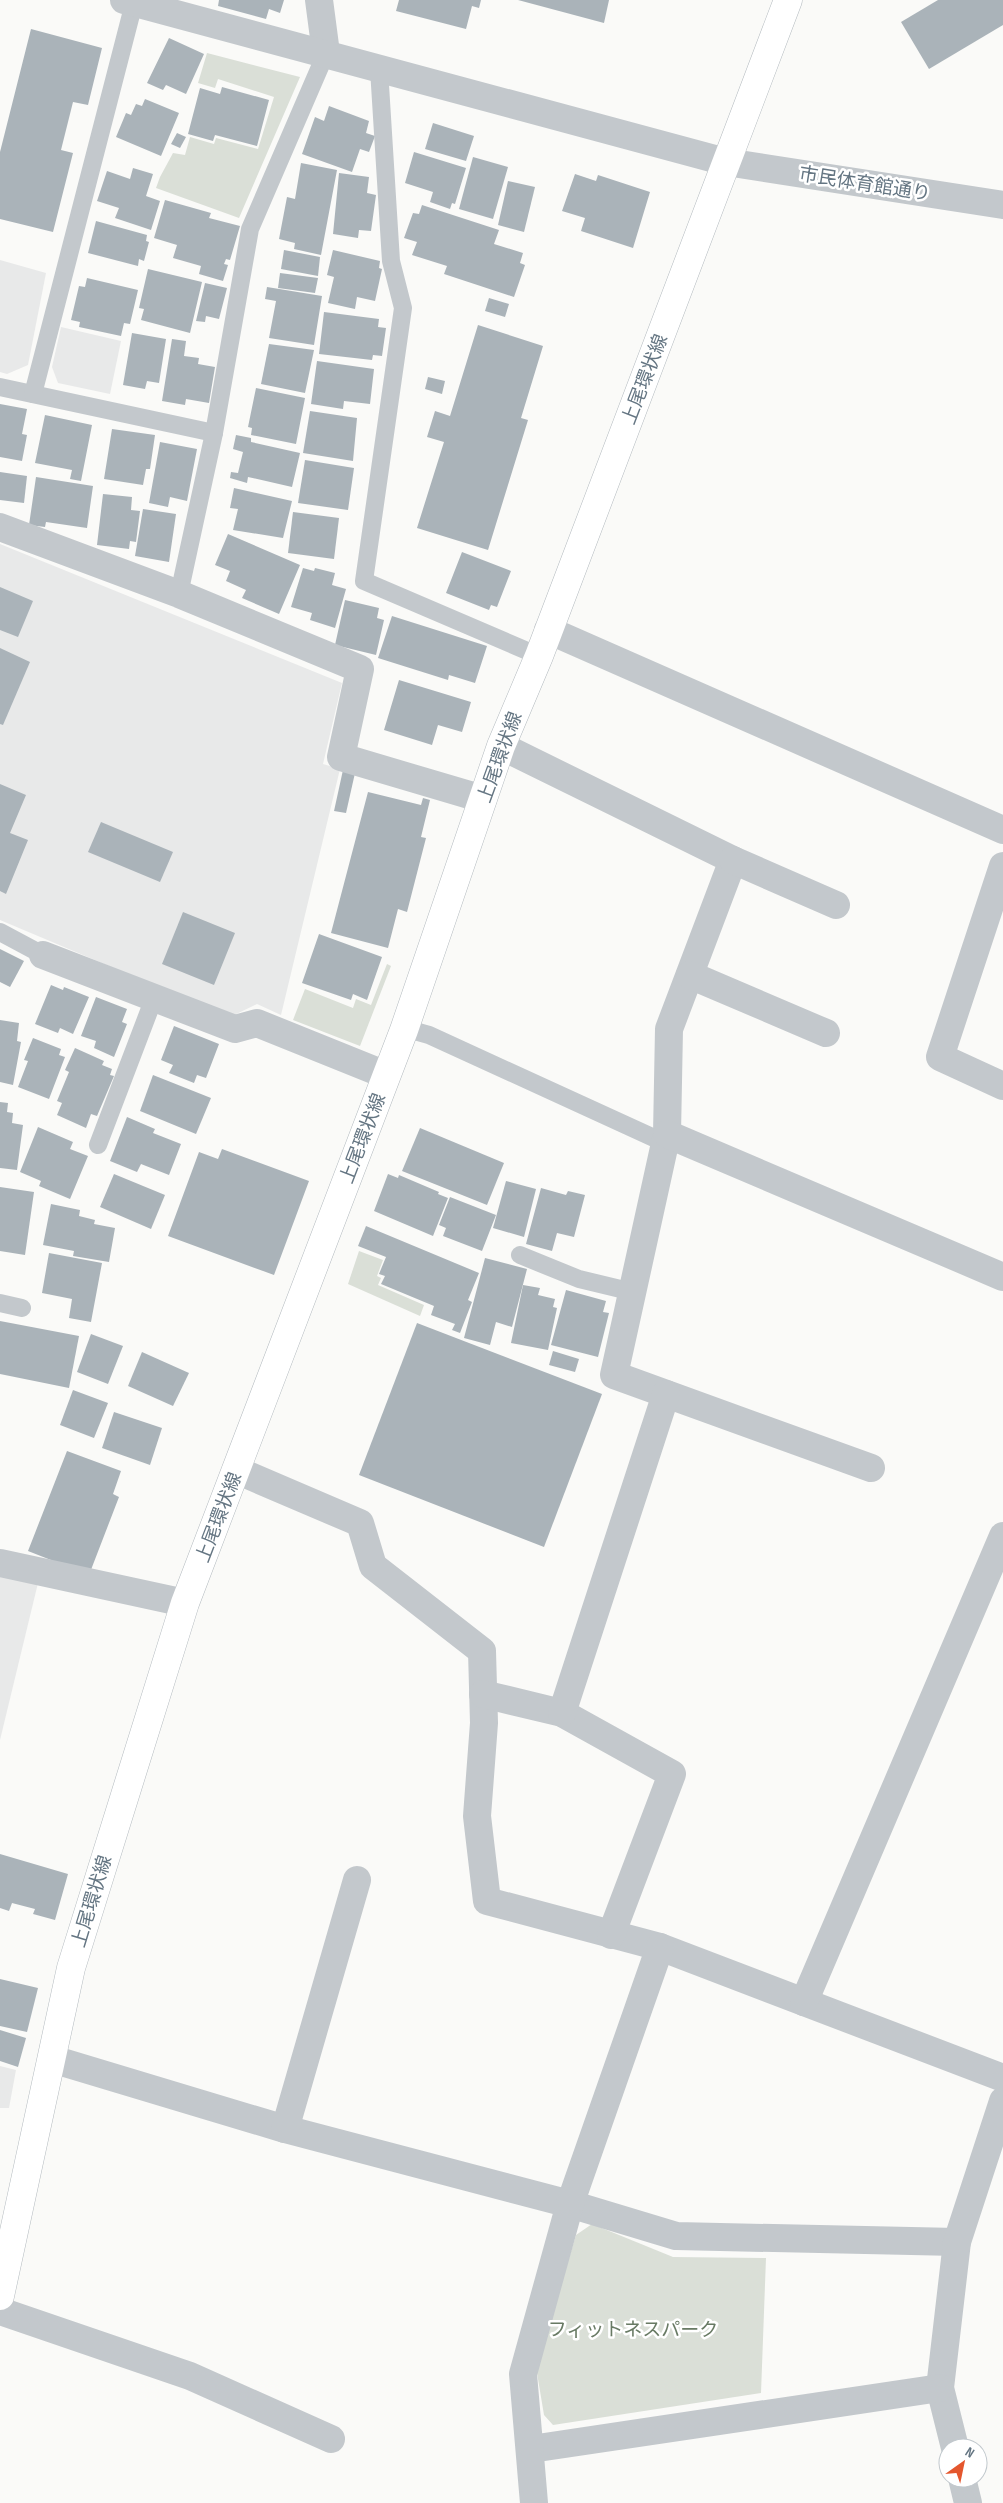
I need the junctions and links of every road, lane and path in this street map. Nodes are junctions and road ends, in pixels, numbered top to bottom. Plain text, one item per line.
1 (319, 0) edge
2 (788, 0) edge
3 (129, 2) edge
4 (326, 53) junction
5 (379, 69) junction
6 (726, 162) junction
7 (1003, 205) edge
8 (0, 388) edge
9 (33, 394) junction
10 (214, 433) junction
11 (0, 527) edge
12 (179, 594) junction
13 (548, 630) junction
14 (539, 656) junction
15 (501, 746) junction
16 (482, 799) junction
17 (1003, 830) edge
18 (733, 860) junction
19 (1003, 866) edge
20 (836, 905) dead end
21 (0, 932) edge
22 (43, 955) joint
23 (690, 974) junction
24 (154, 998) junction
25 (404, 1028) junction
26 (826, 1033) dead end
27 (386, 1075) junction
28 (1003, 1086) edge
29 (666, 1139) junction
30 (98, 1145) dead end
31 (520, 1255) dead end
32 (1003, 1277) edge
33 (633, 1292) junction
34 (0, 1303) edge
35 (22, 1308) dead end
36 (666, 1394) junction
37 (871, 1468) dead end
38 (236, 1470) junction
39 (1003, 1536) edge
40 (0, 1563) edge
41 (185, 1603) junction
42 (483, 1694) junction
43 (562, 1713) junction
44 (357, 1880) dead end
45 (611, 1935) junction
46 (660, 1947) junction
47 (804, 2002) junction
48 (52, 2059) junction
49 (1003, 2078) edge
50 (1003, 2101) edge
51 (284, 2128) junction
52 (570, 2204) junction
53 (956, 2242) junction
54 (0, 2296) edge
55 (0, 2311) edge
56 (940, 2388) junction
57 (952, 2438) edge
58 (331, 2439) dead end
59 (531, 2449) junction
60 (964, 2488) edge
61 (534, 2503) edge
62 (968, 2503) edge

1 - 4 street
2 - 6 main road, 上尾環状線
3 - 4 street, 市民体育館通り
3 - 9 lane
4 - 5 street, 市民体育館通り
4 - 10 lane
5 - 6 street, 市民体育館通り
5 - 14 lane
6 - 7 street, 市民体育館通り
6 - 13 main road, 上尾環状線
8 - 9 lane
9 - 10 lane
10 - 12 lane
11 - 12 street
12 - 16 street
13 - 14 main road, 上尾環状線
13 - 17 street
14 - 15 main road, 上尾環状線
15 - 16 main road, 上尾環状線
15 - 18 street
16 - 25 main road, 上尾環状線
18 - 20 street
18 - 23 street
19 - 28 street
21 - 22 lane
22 - 24 street
23 - 26 street
23 - 29 street
24 - 27 street
24 - 30 lane
25 - 27 main road, 上尾環状線
25 - 29 lane
27 - 38 main road, 上尾環状線
29 - 32 street
29 - 33 street
31 - 33 lane
33 - 36 street
34 - 35 lane
36 - 37 street
36 - 43 street
38 - 41 main road, 上尾環状線
38 - 42 street
39 - 47 street
40 - 41 street
41 - 48 main road, 上尾環状線
42 - 43 street
42 - 45 street
43 - 45 street
44 - 51 street
45 - 46 street
46 - 47 street
46 - 52 street
47 - 49 street
48 - 51 street
48 - 54 main road, 上尾環状線
50 - 53 street
51 - 52 street
52 - 53 street
52 - 59 street
53 - 56 street
55 - 58 street
56 - 57 street
56 - 59 street
59 - 61 street
60 - 62 street

